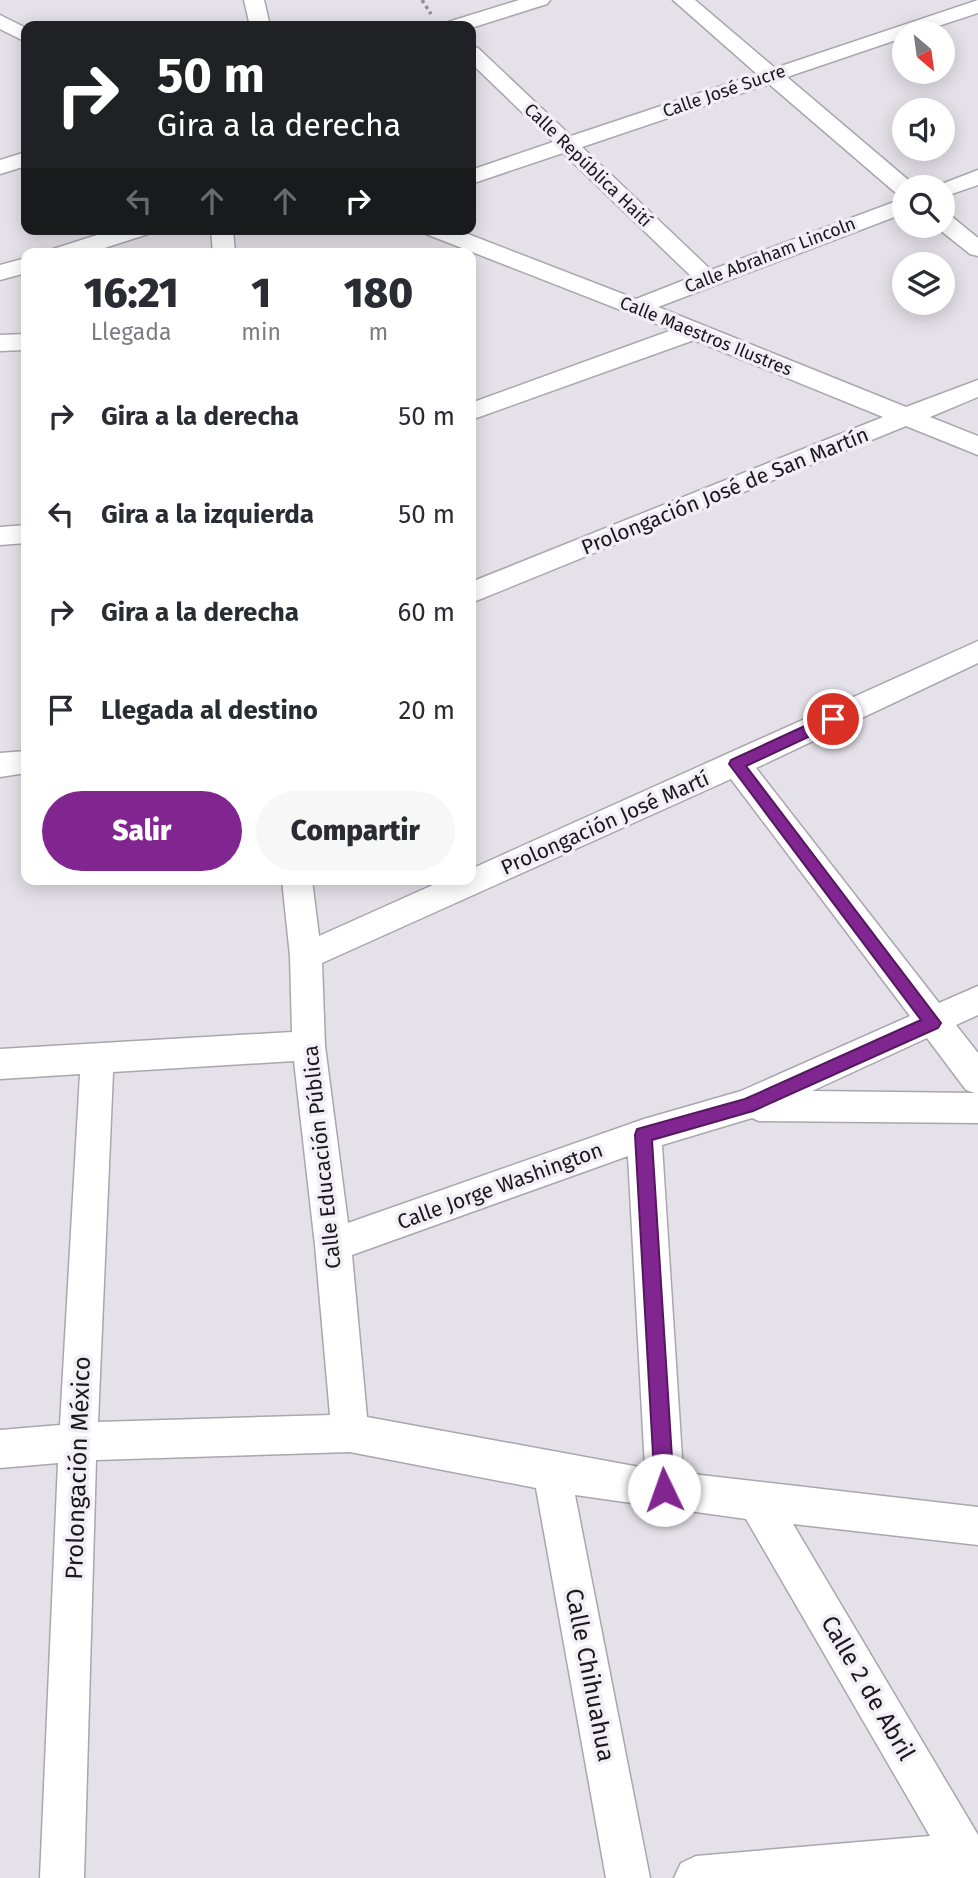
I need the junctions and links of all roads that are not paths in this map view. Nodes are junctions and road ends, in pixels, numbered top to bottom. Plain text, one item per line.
1 (540, 0) edge
2 (683, 0) edge
3 (252, 1) edge
4 (961, 6) edge
5 (0, 21) edge
6 (258, 21) edge
7 (471, 21) edge
8 (978, 25) edge
9 (21, 33) edge
10 (476, 57) edge
11 (771, 75) junction
12 (566, 145) junction
13 (21, 161) edge
14 (0, 167) edge
15 (476, 175) edge
16 (978, 177) edge
17 (892, 178) edge
18 (955, 186) edge
19 (892, 210) edge
20 (955, 231) edge
21 (121, 235) edge
22 (445, 235) edge
23 (80, 248) edge
24 (470, 248) edge
25 (978, 249) edge
26 (478, 252) edge
27 (21, 267) edge
28 (0, 273) edge
29 (706, 278) junction
30 (636, 307) junction
31 (694, 331) junction
32 (21, 342) edge
33 (0, 343) edge
34 (978, 388) edge
35 (476, 410) edge
36 (906, 418) junction
37 (978, 446) edge
38 (21, 534) edge
39 (0, 536) edge
40 (476, 591) edge
41 (978, 651) edge
42 (21, 763) edge
43 (736, 764) junction
44 (0, 765) edge
45 (476, 880) edge
46 (298, 885) edge
47 (465, 885) edge
48 (306, 956) junction
49 (978, 1000) edge
50 (932, 1023) junction
51 (309, 1046) junction
52 (97, 1058) junction
53 (0, 1064) edge
54 (978, 1079) edge
55 (747, 1105) junction
56 (978, 1108) edge
57 (643, 1135) junction
58 (333, 1245) junction
59 (350, 1433) junction
60 (78, 1442) junction
61 (0, 1449) edge
62 (552, 1472) junction
63 (664, 1490) junction
64 (757, 1500) junction
65 (978, 1526) edge
66 (972, 1865) edge
67 (62, 1878) edge
68 (628, 1878) edge
69 (696, 1878) edge

1 - 7 street
2 - 11 street
3 - 6 street
4 - 8 street
4 - 11 street, Calle José Sucre
5 - 9 street
10 - 12 street, Calle República Haití
11 - 12 street, Calle José Sucre
11 - 17 street
12 - 15 street, Calle José Sucre
12 - 29 street, Calle República Haití
13 - 14 street
16 - 18 street
19 - 29 street, Calle Abraham Lincoln
20 - 25 street
21 - 23 street
22 - 24 street, Calle Maestros Ilustres
26 - 30 street, Calle Maestros Ilustres
27 - 28 street
29 - 30 street, Calle Abraham Lincoln
30 - 31 street, Calle Maestros Ilustres
31 - 35 street
31 - 36 street, Calle Maestros Ilustres
32 - 33 street
34 - 36 street, Prolongación José de San Martín
36 - 37 street, Calle Maestros Ilustres
36 - 40 street, Prolongación José de San Martín
38 - 39 street
41 - 43 street, Prolongación José Martí
42 - 44 street
43 - 45 street, Prolongación José Martí
43 - 50 street
46 - 48 street, Calle Educación Pública
47 - 48 street, Prolongación José Martí
48 - 51 street, Calle Educación Pública
49 - 50 street, Calle Jorge Washington
50 - 54 street
50 - 55 street, Calle Jorge Washington
51 - 52 street
51 - 58 street, Calle Educación Pública
52 - 53 street
52 - 60 street, Prolongación México
55 - 56 street
55 - 57 street, Calle Jorge Washington
57 - 58 street, Calle Jorge Washington
57 - 63 street
58 - 59 street, Calle Educación Pública
59 - 60 street
59 - 62 street
60 - 61 street
60 - 67 street, Prolongación México
62 - 63 street
62 - 68 street, Calle Chihuahua
63 - 64 street
64 - 65 street
64 - 66 street, Calle 2 de Abril
66 - 69 street

